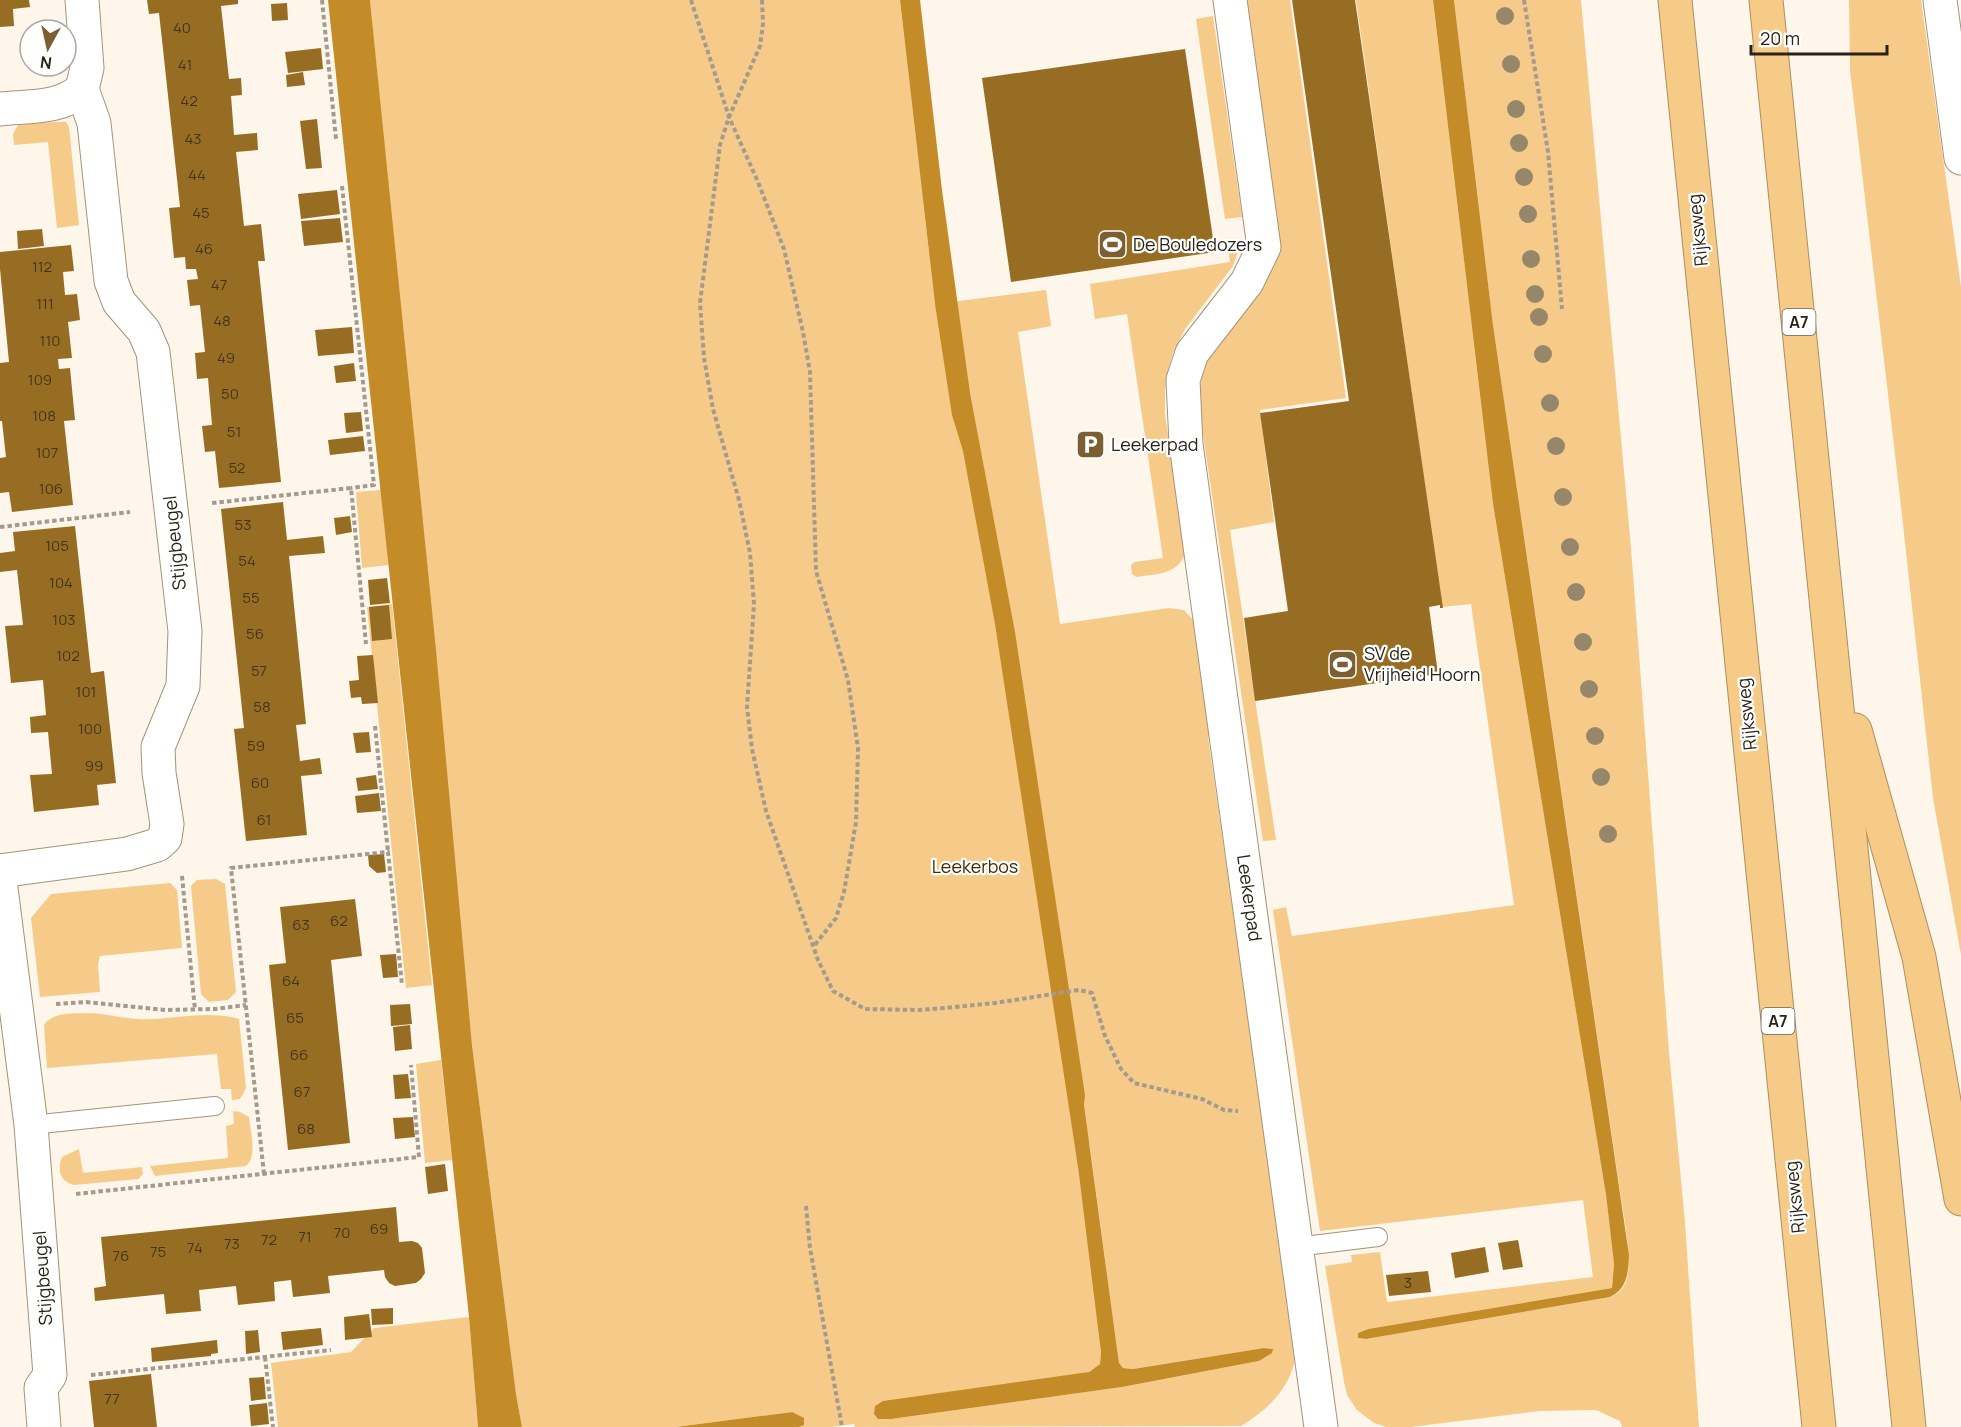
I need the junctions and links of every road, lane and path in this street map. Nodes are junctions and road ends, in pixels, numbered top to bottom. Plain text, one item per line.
1 (82, 0) edge
2 (322, 0) edge
3 (691, 0) edge
4 (762, 0) edge
5 (1230, 0) edge
6 (1524, 0) edge
7 (1675, 0) edge
8 (1766, 0) edge
9 (1940, 0) edge
10 (82, 89) junction
11 (0, 109) edge
12 (729, 117) junction
13 (336, 139) dead end
14 (1961, 159) edge
15 (342, 186) dead end
16 (1562, 309) dead end
17 (351, 488) junction
18 (171, 507) junction
19 (0, 527) edge
20 (366, 644) dead end
21 (1831, 645) junction
22 (375, 726) dead end
23 (165, 838) junction
24 (388, 852) junction
25 (0, 871) edge
26 (0, 880) edge
27 (814, 946) junction
28 (402, 985) dead end
29 (246, 1005) junction
30 (16, 1007) junction
31 (195, 1010) junction
32 (411, 1065) dead end
33 (215, 1106) dead end
34 (1278, 1106) junction
35 (31, 1125) junction
36 (264, 1174) junction
37 (37, 1198) junction
38 (1961, 1199) edge
39 (806, 1206) dead end
40 (1378, 1237) dead end
41 (1296, 1247) junction
42 (332, 1350) dead end
43 (265, 1357) junction
44 (50, 1375) junction
45 (44, 1427) edge
46 (273, 1427) edge
47 (842, 1427) edge
48 (1321, 1427) edge
49 (1819, 1427) edge
50 (1909, 1427) edge

1 - 10 street, Stijgbeugel
2 - 13 path
3 - 12 path
4 - 12 path
5 - 34 street, Leekerpad
6 - 16 path
7 - 49 highway, Rijksweg / A7
8 - 21 highway, A7
9 - 14 street
10 - 11 street
10 - 18 street, Stijgbeugel
12 - 27 path
12 - 27 path
15 - 17 path
17 - 18 path
17 - 20 path
18 - 19 path
18 - 23 street, Stijgbeugel
21 - 38 highway, A7
21 - 50 highway, A7
22 - 24 path
23 - 25 street
23 - 31 path
24 - 28 path
24 - 29 path
26 - 30 street, Stijgbeugel
27 - 34 path
29 - 31 path
29 - 36 path
30 - 31 path
30 - 35 street, Stijgbeugel
32 - 36 path
33 - 35 lane
34 - 41 street, Leekerpad
35 - 37 street, Stijgbeugel
36 - 37 path
37 - 44 street, Stijgbeugel
39 - 47 path
40 - 41 lane
41 - 48 street, Leekerpad
42 - 43 path
43 - 44 path
43 - 46 path
44 - 45 street, Stijgbeugel

